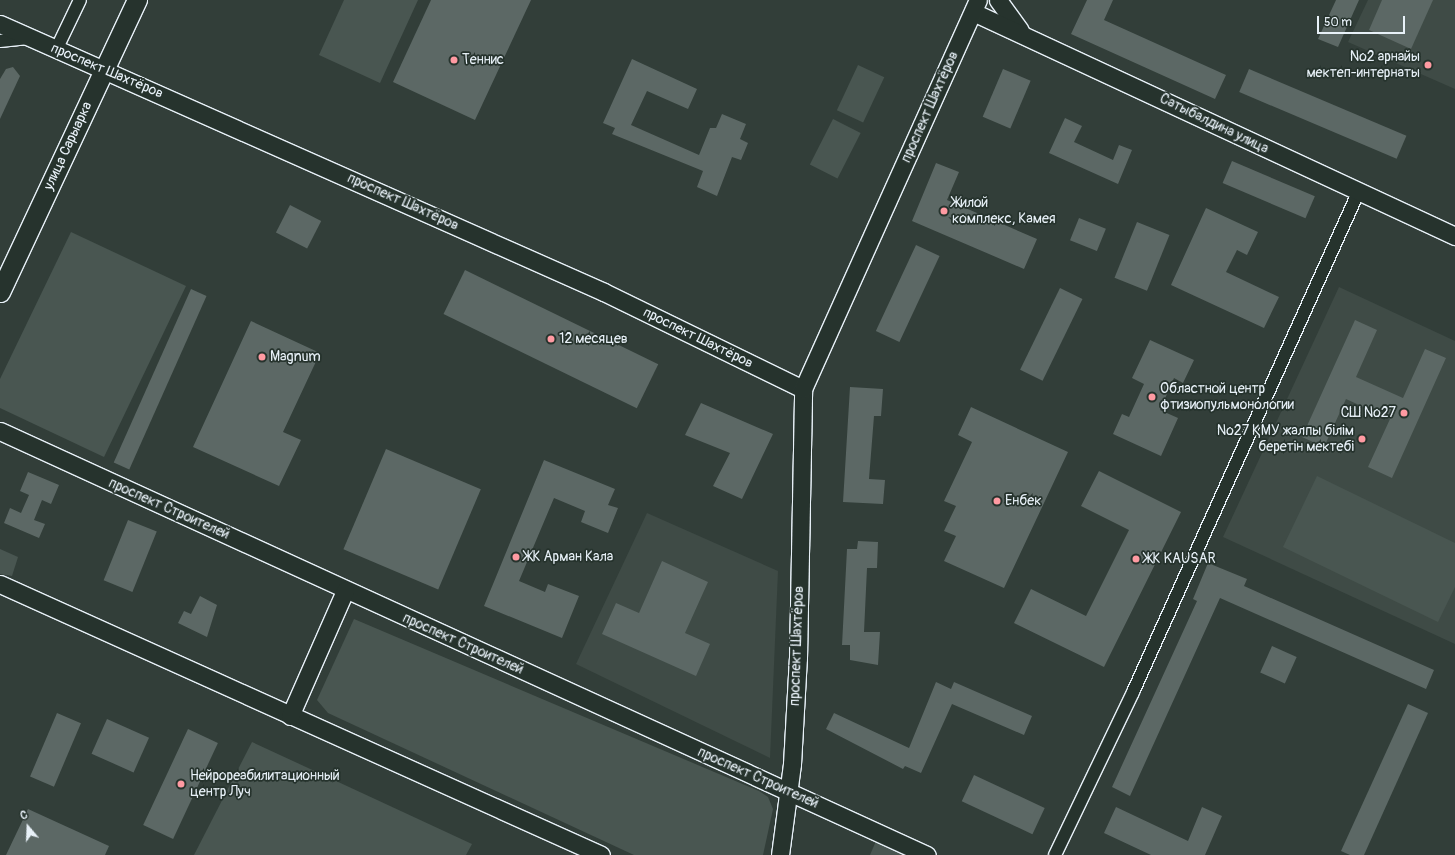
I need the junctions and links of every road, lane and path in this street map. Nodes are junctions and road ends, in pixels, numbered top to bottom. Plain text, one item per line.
1 (80, 0) edge
2 (137, 0) edge
3 (998, 0) edge
4 (976, 6) edge
5 (0, 24) edge
6 (1028, 37) junction
7 (31, 38) junction
8 (0, 40) edge
9 (56, 50) junction
10 (105, 70) junction
11 (1358, 192) junction
12 (1455, 236) edge
13 (0, 292) edge
14 (803, 389) junction
15 (0, 431) edge
16 (0, 584) edge
17 (344, 591) junction
18 (290, 716) junction
19 (788, 791) junction
20 (601, 855) edge
21 (780, 855) edge
22 (927, 855) edge
23 (1054, 855) edge

1 - 9 street
2 - 10 main road, улица Сарыарка
3 - 6 main road
4 - 6 main road, Сатыбалдина улица
4 - 14 main road, проспект Шахтёров
5 - 7 main road, проспект Шахтёров
6 - 11 main road, Сатыбалдина улица
7 - 8 street
7 - 9 main road, проспект Шахтёров
9 - 10 main road, проспект Шахтёров
10 - 13 main road, улица Сарыарка
10 - 14 main road, проспект Шахтёров
11 - 12 main road, Сатыбалдина улица
11 - 23 street
14 - 19 main road, проспект Шахтёров
15 - 17 main road, проспект Строителей
16 - 18 main road
17 - 18 main road
17 - 19 main road, проспект Строителей
18 - 20 main road
19 - 21 main road, проспект Шахтёров
19 - 22 main road, проспект Строителей

